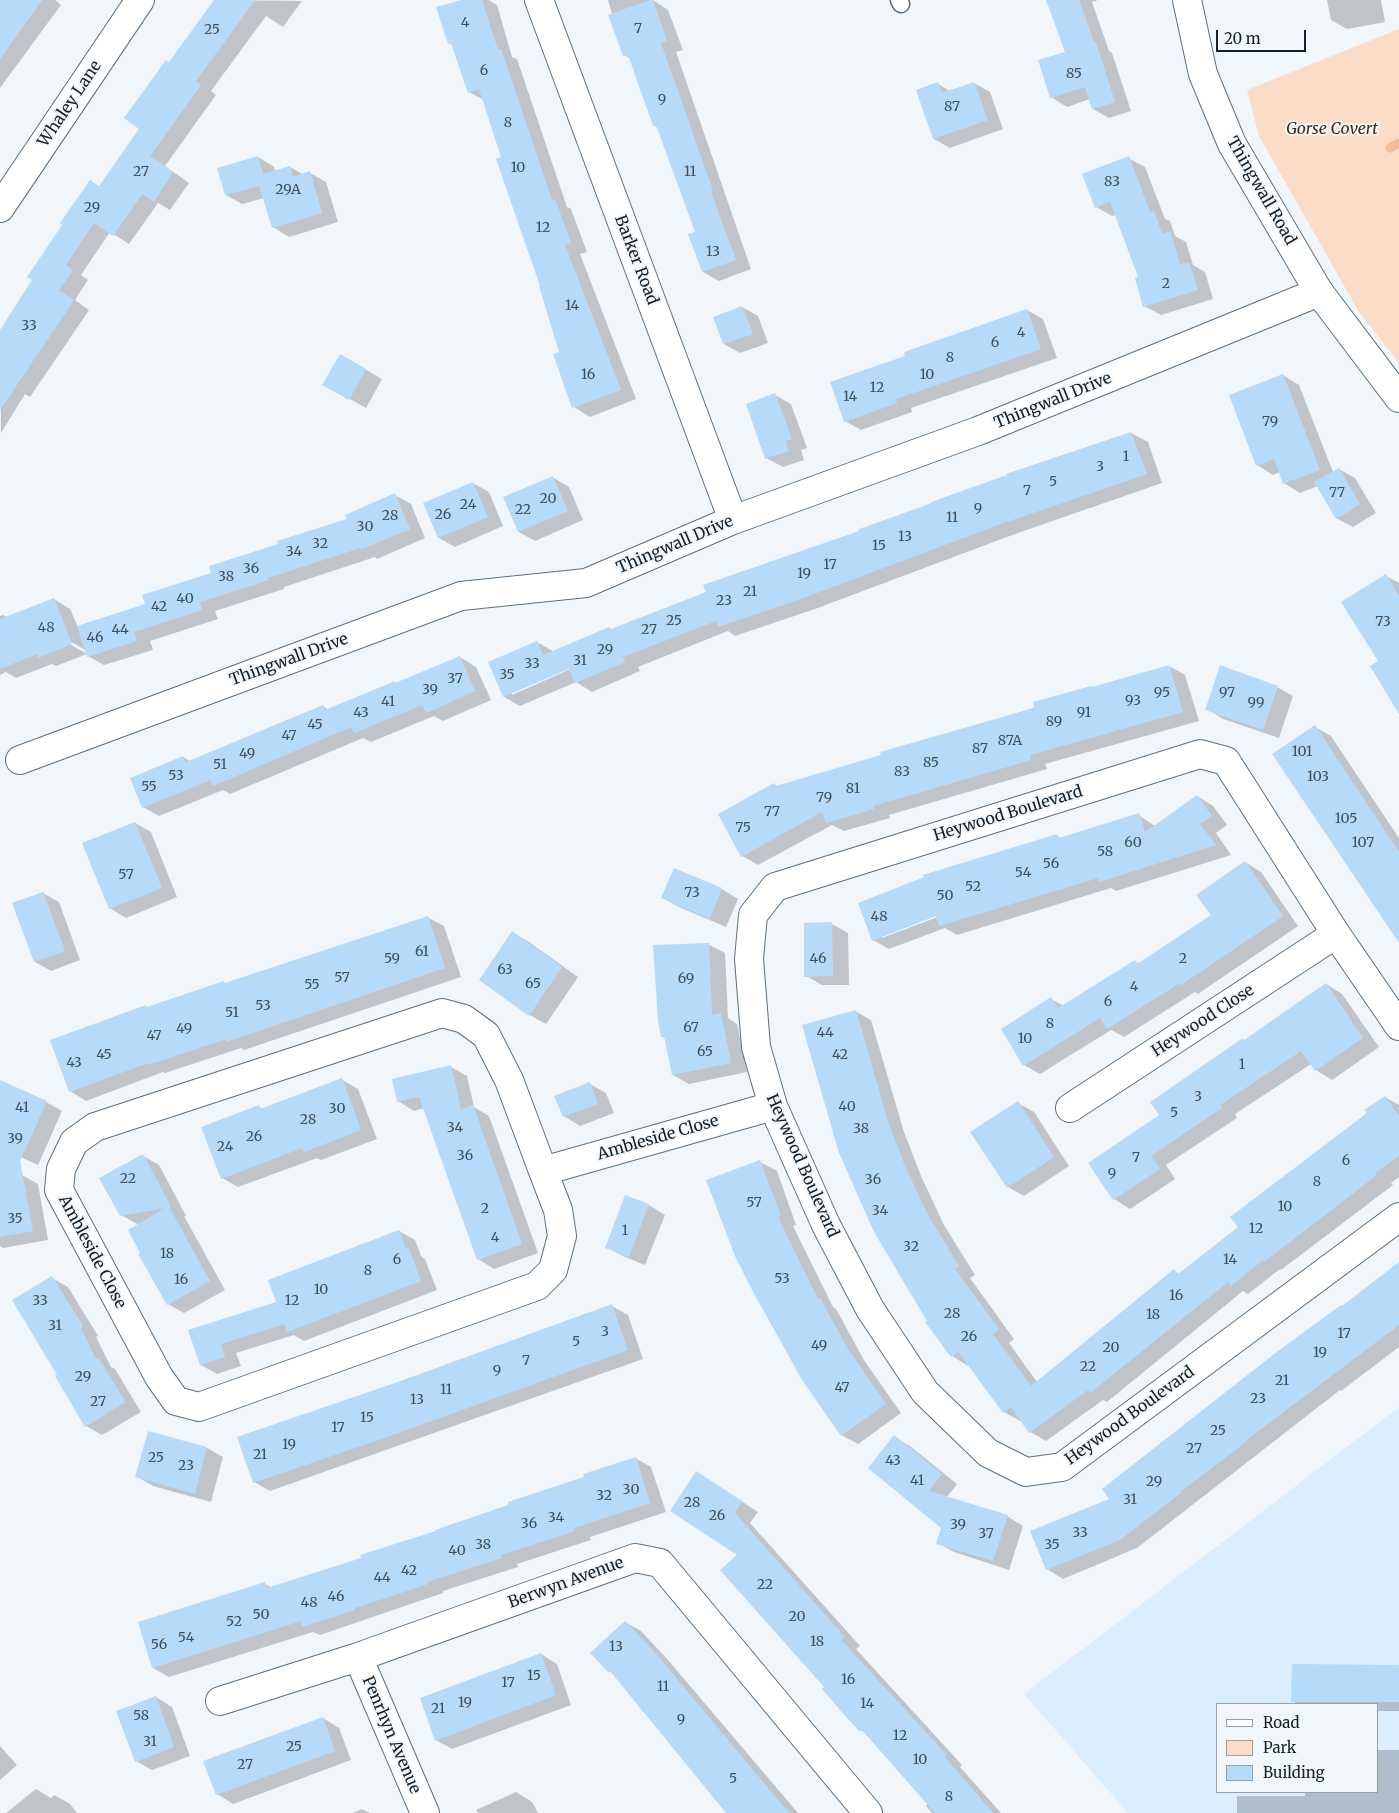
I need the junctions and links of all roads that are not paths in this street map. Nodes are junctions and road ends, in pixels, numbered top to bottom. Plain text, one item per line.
1 (140, 0) edge
2 (539, 0) edge
3 (1187, 0) edge
4 (0, 208) edge
5 (1319, 292) junction
6 (1399, 398) edge
7 (734, 520) junction
8 (20, 760) dead end
9 (1336, 934) junction
10 (1399, 1026) edge
11 (773, 1106) junction
12 (1070, 1108) dead end
13 (544, 1171) junction
14 (1399, 1217) edge
15 (358, 1657) junction
16 (220, 1701) dead end
17 (425, 1813) edge
18 (868, 1813) edge

1 - 4 street, Whaley Lane
2 - 7 street, Barker Road
3 - 5 street, Thingwall Road
5 - 6 street, Thingwall Road
5 - 7 street, Thingwall Drive
7 - 8 street, Thingwall Drive
9 - 10 street, Heywood Boulevard
9 - 11 street, Heywood Boulevard
9 - 12 street, Heywood Close
11 - 13 street, Ambleside Close
11 - 14 street, Heywood Boulevard
13 - 13 street, Ambleside Close
15 - 16 street, Berwyn Avenue
15 - 17 street, Penrhyn Avenue
15 - 18 street, Berwyn Avenue

